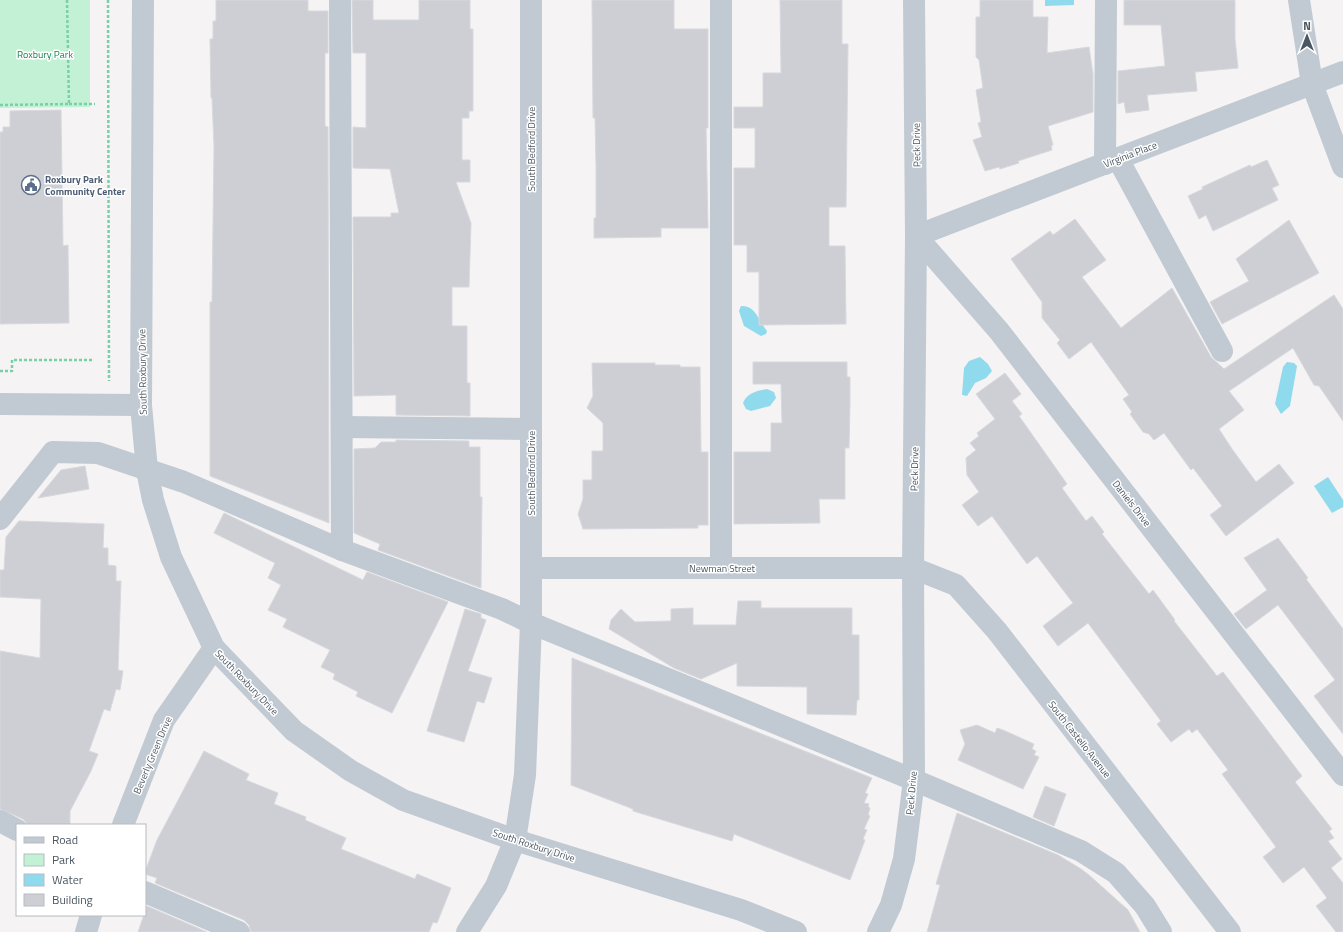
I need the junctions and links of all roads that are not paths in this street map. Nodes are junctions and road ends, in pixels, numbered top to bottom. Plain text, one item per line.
1 (143, 0) edge
2 (340, 0) edge
3 (531, 0) edge
4 (721, 0) edge
5 (914, 0) edge
6 (1106, 0) edge
7 (1299, 0) edge
8 (1343, 72) edge
9 (1312, 84) junction
10 (1112, 161) junction
11 (1343, 167) edge
12 (916, 236) junction
13 (1222, 351) dead end
14 (0, 404) edge
15 (141, 405) junction
16 (342, 427) junction
17 (531, 429) junction
18 (147, 470) junction
19 (0, 519) edge
20 (342, 550) junction
21 (531, 568) junction
22 (721, 568) junction
23 (913, 568) junction
24 (531, 623) junction
25 (214, 648) junction
26 (1343, 775) edge
27 (914, 780) junction
28 (0, 821) edge
29 (123, 824) edge
30 (16, 829) edge
31 (515, 840) junction
32 (146, 892) edge
33 (92, 916) edge
34 (86, 932) edge
35 (239, 932) edge
36 (467, 932) edge
37 (796, 932) edge
38 (878, 932) edge
39 (1161, 932) edge
40 (1230, 932) edge

1 - 15 street, South Roxbury Drive
2 - 16 street
3 - 17 street, South Bedford Drive
4 - 22 street
5 - 12 street, Peck Drive
6 - 10 street
7 - 9 street
8 - 9 street, Virginia Place
9 - 10 street, Virginia Place
9 - 11 street
10 - 12 street, Virginia Place
10 - 13 street
12 - 23 street, Peck Drive
12 - 26 street, Daniels Drive
14 - 15 street
15 - 18 street, South Roxbury Drive
16 - 17 street
16 - 20 street
17 - 21 street, South Bedford Drive
18 - 19 street
18 - 20 street
18 - 25 street, South Roxbury Drive
20 - 24 street
21 - 22 street, Newman Street
21 - 24 street, South Bedford Drive
22 - 23 street, Newman Street
23 - 27 street, Peck Drive
23 - 40 street, South Castello Avenue
24 - 27 street
24 - 31 street, South Bedford Drive
25 - 29 street, Beverly Green Drive
25 - 31 street, South Roxbury Drive
27 - 38 street, Peck Drive
27 - 39 street
28 - 30 street
31 - 36 street, South Bedford Drive
31 - 37 street, South Roxbury Drive
32 - 35 street
33 - 34 street

